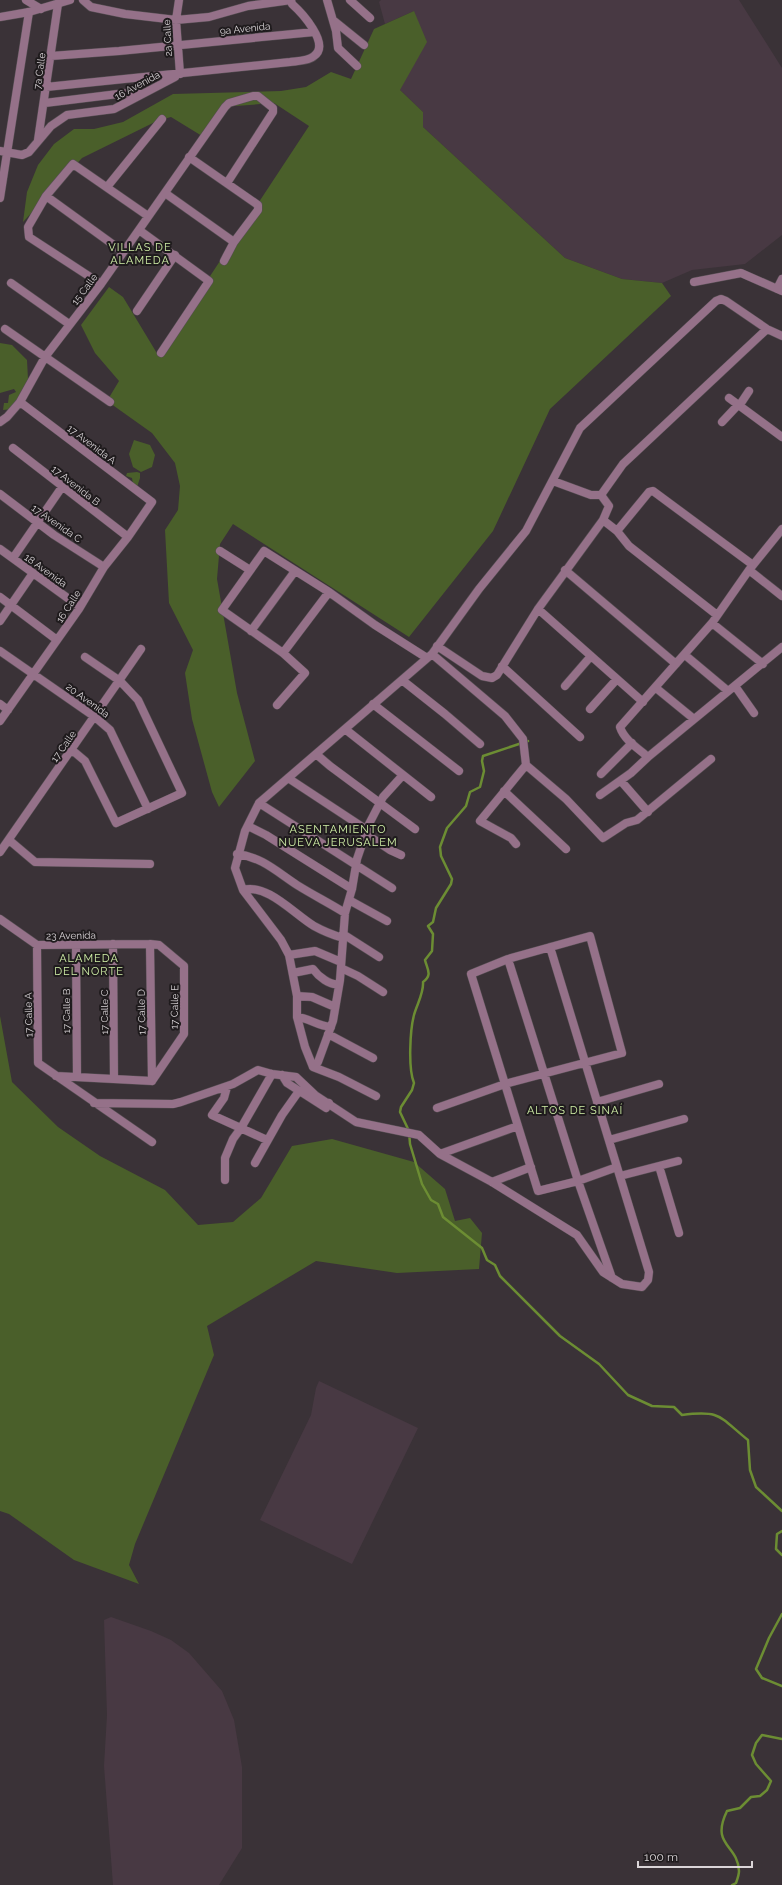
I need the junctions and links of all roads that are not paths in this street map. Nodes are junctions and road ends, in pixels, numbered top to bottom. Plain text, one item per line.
1 (26, 0) edge
2 (70, 0) edge
3 (83, 0) edge
4 (179, 0) edge
5 (291, 0) edge
6 (327, 0) edge
7 (350, 0) edge
8 (246, 3) edge
9 (58, 4) junction
10 (40, 9) junction
11 (29, 12) junction
12 (0, 18) edge
13 (370, 18) dead end
14 (176, 20) junction
15 (334, 20) junction
16 (314, 32) junction
17 (178, 44) junction
18 (364, 46) dead end
19 (51, 56) junction
20 (357, 66) dead end
21 (180, 74) junction
22 (46, 87) junction
23 (143, 94) junction
24 (44, 102) junction
25 (162, 120) dead end
26 (38, 140) junction
27 (4, 152) edge
28 (189, 157) junction
29 (227, 183) junction
30 (107, 187) junction
31 (165, 193) junction
32 (46, 196) junction
33 (0, 198) edge
34 (148, 216) junction
35 (139, 230) junction
36 (234, 242) junction
37 (122, 251) junction
38 (175, 256) junction
39 (224, 261) dead end
40 (782, 279) edge
41 (694, 282) dead end
42 (11, 283) dead end
43 (101, 284) junction
44 (779, 290) edge
45 (137, 311) dead end
46 (69, 324) junction
47 (5, 329) dead end
48 (767, 329) junction
49 (782, 336) edge
50 (161, 353) dead end
51 (45, 358) junction
52 (749, 391) dead end
53 (729, 398) dead end
54 (20, 402) junction
55 (110, 402) dead end
56 (738, 405) junction
57 (0, 422) edge
58 (722, 422) dead end
59 (782, 437) edge
60 (13, 448) dead end
61 (553, 481) junction
62 (62, 486) junction
63 (0, 494) edge
64 (601, 495) junction
65 (152, 502) joint
66 (604, 520) junction
67 (37, 523) junction
68 (782, 529) edge
69 (617, 530) junction
70 (128, 537) junction
71 (0, 549) edge
72 (220, 551) dead end
73 (13, 558) junction
74 (104, 566) junction
75 (751, 568) junction
76 (250, 570) junction
77 (565, 570) junction
78 (295, 571) junction
79 (33, 573) junction
80 (328, 592) junction
81 (782, 596) edge
82 (0, 597) edge
83 (11, 605) junction
84 (80, 607) junction
85 (538, 609) junction
86 (717, 615) junction
87 (0, 621) edge
88 (712, 622) junction
89 (251, 631) junction
90 (57, 640) junction
91 (438, 646) junction
92 (782, 647) edge
93 (141, 649) dead end
94 (0, 651) edge
95 (283, 653) junction
96 (685, 655) junction
97 (430, 656) junction
98 (591, 656) junction
99 (85, 657) dead end
100 (676, 664) junction
101 (763, 664) junction
102 (502, 666) junction
103 (34, 674) junction
104 (617, 679) junction
105 (402, 680) junction
106 (120, 681) junction
107 (565, 686) dead end
108 (656, 688) junction
109 (732, 688) junction
110 (643, 702) junction
111 (0, 704) edge
112 (373, 704) junction
113 (278, 705) dead end
114 (590, 709) dead end
115 (8, 710) junction
116 (754, 713) dead end
117 (95, 716) junction
118 (694, 719) junction
119 (0, 721) edge
120 (345, 729) junction
121 (580, 737) dead end
122 (632, 743) junction
123 (480, 744) dead end
124 (72, 750) junction
125 (316, 754) junction
126 (648, 757) junction
127 (711, 759) dead end
128 (526, 764) junction
129 (459, 771) dead end
130 (601, 774) dead end
131 (403, 775) junction
132 (288, 778) junction
133 (620, 781) junction
134 (504, 791) junction
135 (600, 795) dead end
136 (431, 797) dead end
137 (259, 803) junction
138 (379, 804) junction
139 (148, 809) junction
140 (648, 812) junction
141 (248, 826) junction
142 (415, 829) dead end
143 (366, 832) junction
144 (8, 840) junction
145 (516, 844) dead end
146 (566, 849) dead end
147 (0, 852) edge
148 (237, 854) junction
149 (400, 855) dead end
150 (150, 864) dead end
151 (356, 864) junction
152 (392, 888) dead end
153 (352, 889) junction
154 (242, 890) junction
155 (349, 900) junction
156 (345, 913) junction
157 (0, 919) edge
158 (387, 921) dead end
159 (343, 936) junction
160 (113, 944) junction
161 (150, 944) junction
162 (37, 945) junction
163 (76, 945) junction
164 (550, 947) junction
165 (289, 955) junction
166 (379, 957) dead end
167 (508, 959) junction
168 (341, 965) junction
169 (293, 973) junction
170 (339, 984) junction
171 (383, 992) dead end
172 (297, 996) junction
173 (335, 1007) junction
174 (297, 1017) junction
175 (330, 1031) junction
176 (373, 1058) dead end
177 (585, 1063) junction
178 (313, 1067) junction
179 (272, 1074) junction
180 (544, 1074) junction
181 (283, 1075) junction
182 (56, 1076) junction
183 (76, 1077) junction
184 (114, 1079) junction
185 (152, 1081) junction
186 (505, 1084) junction
187 (659, 1084) dead end
188 (226, 1087) junction
189 (299, 1092) junction
190 (376, 1096) dead end
191 (597, 1102) junction
192 (94, 1103) junction
193 (329, 1103) junction
194 (437, 1108) dead end
195 (684, 1119) dead end
196 (518, 1126) junction
197 (241, 1128) junction
198 (267, 1140) junction
199 (609, 1140) junction
200 (152, 1142) dead end
201 (440, 1154) junction
202 (678, 1161) dead end
203 (255, 1163) dead end
204 (659, 1166) junction
205 (531, 1167) junction
206 (617, 1167) junction
207 (620, 1176) junction
208 (225, 1180) dead end
209 (578, 1181) junction
210 (492, 1182) junction
211 (679, 1233) dead end
212 (612, 1278) junction

1 - 10 street
2 - 9 street
3 - 14 street
4 - 14 street, 2a Calle
5 - 8 street
5 - 16 street
6 - 15 street
7 - 13 street
8 - 14 street
9 - 10 street
9 - 19 street, 7a Calle
10 - 11 street
11 - 12 street
11 - 27 street
14 - 17 street, 2a Calle
15 - 18 street
15 - 20 street
16 - 17 street, 9a Avenida
16 - 21 street
17 - 19 street, 9a Avenida
17 - 21 street, 2a Calle
19 - 22 street, 7a Calle
21 - 22 street
21 - 23 street, 16 Avenida
22 - 24 street, 7a Calle
23 - 24 street
23 - 26 street, 16 Avenida
24 - 26 street, 7a Calle
25 - 30 street
26 - 27 street, 16 Avenida
27 - 33 street
28 - 29 street
28 - 29 street, 15 Calle
28 - 31 street, 15 Calle
29 - 36 street
30 - 32 street
30 - 34 street
31 - 34 street, 15 Calle
31 - 36 street
32 - 37 street
32 - 43 street
34 - 35 street, 15 Calle
35 - 37 street, 15 Calle
35 - 38 street
36 - 39 street
37 - 43 street, 15 Calle
38 - 45 street
38 - 50 street
40 - 44 street
41 - 44 street
42 - 46 street
43 - 46 street, 15 Calle
46 - 51 street, 15 Calle
47 - 51 street
48 - 49 street
48 - 61 street
48 - 64 street
51 - 54 street, 15 Calle
51 - 55 street
52 - 56 street
53 - 56 street
54 - 57 street, 15 Calle
54 - 65 street, 17 Avenida A
56 - 58 street
56 - 59 street
60 - 62 street, 17 Avenida B
61 - 64 street
61 - 91 street
62 - 67 street
62 - 70 street, 17 Avenida B
63 - 67 street, 17 Avenida C
64 - 66 street
65 - 70 street, 16 Calle
66 - 69 street
66 - 77 street
67 - 73 street
67 - 74 street, 17 Avenida C
68 - 75 street
69 - 75 street
69 - 86 street
70 - 74 street, 16 Calle
71 - 73 street, 18 Avenida
72 - 76 street
73 - 79 street, 18 Avenida
74 - 84 street, 16 Calle
75 - 81 street
75 - 86 street
76 - 78 street
76 - 89 street
77 - 85 street
77 - 100 street
78 - 80 street
78 - 89 street
79 - 83 street
79 - 84 street, 18 Avenida
80 - 95 street
80 - 97 street
82 - 83 street
83 - 87 street
83 - 90 street
84 - 90 street, 16 Calle
85 - 98 street
85 - 102 street
86 - 88 street
88 - 96 street
88 - 101 street
89 - 95 street
90 - 103 street, 16 Calle
91 - 97 street
91 - 102 street
92 - 101 street
93 - 106 street, 17 Calle
94 - 103 street, 20 Avenida
95 - 113 street
96 - 100 street
96 - 109 street
97 - 105 street
97 - 128 street
98 - 104 street
98 - 107 street
99 - 106 street
100 - 108 street
101 - 109 street
102 - 121 street
103 - 115 street, 16 Calle
103 - 117 street, 20 Avenida
104 - 110 street
104 - 114 street
105 - 112 street
105 - 123 street
106 - 117 street, 17 Calle
106 - 139 street
108 - 110 street
108 - 118 street
109 - 116 street
109 - 118 street
110 - 122 street
111 - 115 street
112 - 120 street
112 - 129 street
115 - 119 street, 16 Calle
117 - 124 street, 17 Calle
117 - 139 street, 20 Avenida
118 - 126 street
120 - 125 street
120 - 131 street
122 - 126 street
122 - 130 street
124 - 139 street
124 - 144 street, 17 Calle
125 - 132 street
125 - 138 street
126 - 133 street
127 - 140 street
128 - 134 street
128 - 140 street
131 - 136 street
131 - 138 street
132 - 137 street
132 - 143 street
133 - 135 street
133 - 140 street
134 - 145 street
134 - 146 street
137 - 141 street
137 - 151 street
138 - 142 street
138 - 143 street
141 - 148 street
141 - 153 street
143 - 149 street
143 - 151 street
144 - 147 street, 17 Calle
144 - 150 street
148 - 154 street
148 - 156 street
151 - 152 street
151 - 153 street
153 - 155 street
154 - 159 street
154 - 165 street
155 - 156 street
155 - 158 street
156 - 159 street
157 - 162 street, 23 Avenida
159 - 166 street
159 - 168 street
160 - 161 street, 23 Avenida
160 - 163 street, 23 Avenida
160 - 184 street, 17 Calle C
161 - 185 street, 17 Calle D
161 - 185 street, 17 Calle E
162 - 163 street, 23 Avenida
162 - 182 street, 17 Calle A
163 - 183 street, 17 Calle B
164 - 167 street
164 - 177 street
164 - 177 street
165 - 168 street
165 - 169 street
167 - 180 street
167 - 186 street
168 - 170 street
168 - 171 street
169 - 170 street
169 - 172 street
170 - 173 street
172 - 173 street
172 - 174 street
173 - 175 street
174 - 175 street
174 - 178 street
175 - 176 street
175 - 178 street
177 - 180 street
177 - 191 street
178 - 190 street
179 - 181 street
179 - 188 street
179 - 197 street
180 - 186 street
180 - 209 street
181 - 189 street
181 - 193 street
182 - 183 street
182 - 192 street
183 - 184 street
184 - 185 street
186 - 194 street
186 - 196 street
187 - 191 street
188 - 192 street
188 - 197 street
189 - 193 street
189 - 198 street
191 - 199 street
192 - 200 street
193 - 201 street
195 - 199 street
196 - 201 street
196 - 205 street
197 - 198 street
197 - 208 street
198 - 203 street
199 - 206 street
201 - 210 street
202 - 204 street
204 - 207 street
204 - 211 street
205 - 209 street
205 - 210 street
206 - 207 street
206 - 209 street
207 - 212 street
209 - 212 street
210 - 212 street

